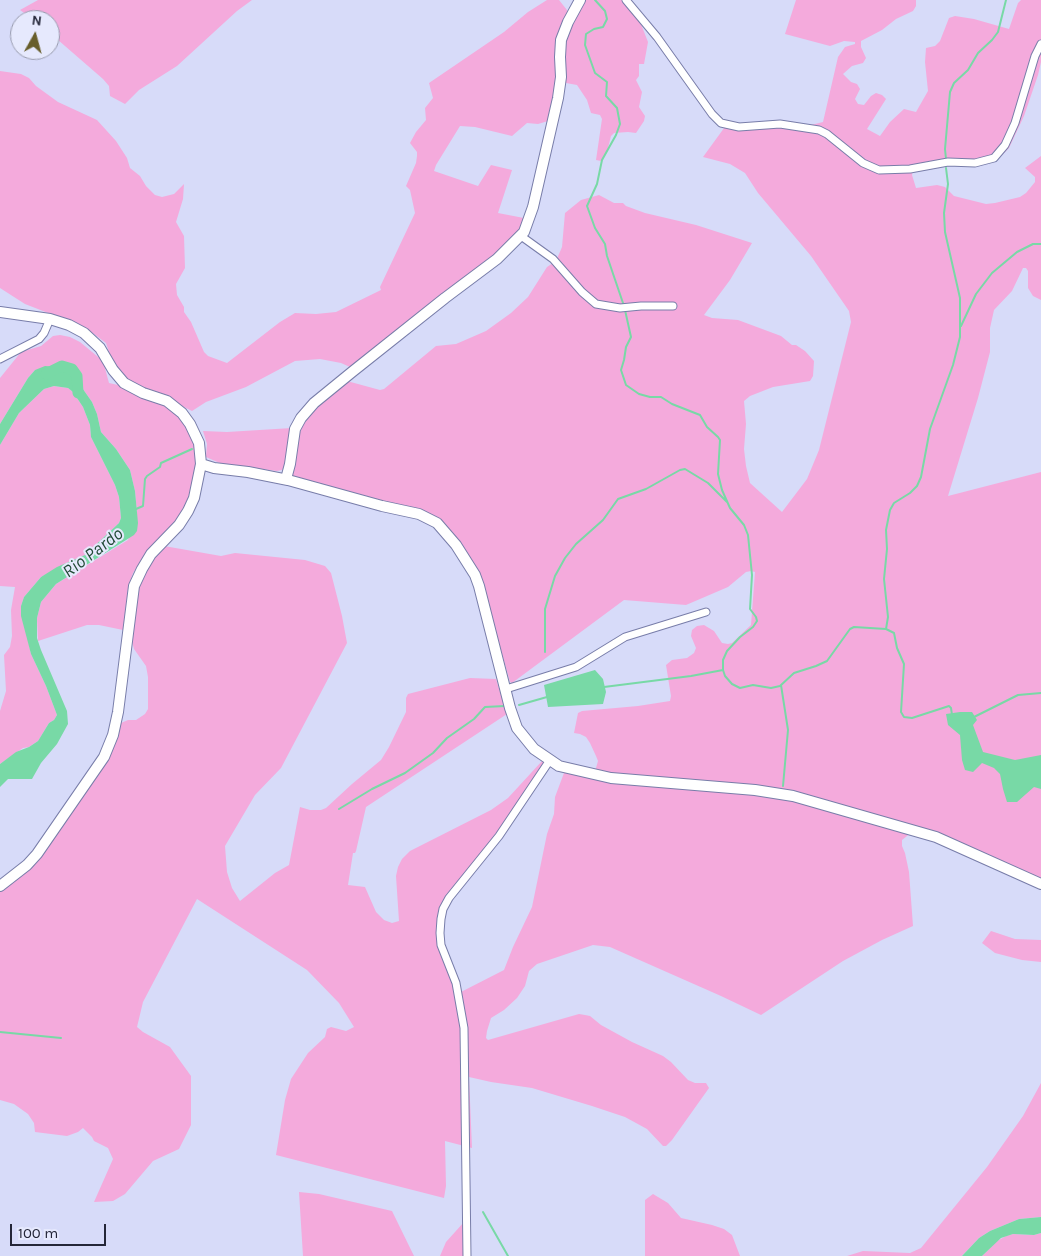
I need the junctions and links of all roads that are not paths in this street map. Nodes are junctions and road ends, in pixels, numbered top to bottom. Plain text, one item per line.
1 (580, 0) edge
2 (626, 0) edge
3 (1041, 44) edge
4 (521, 236) junction
5 (673, 306) dead end
6 (0, 312) edge
7 (50, 319) junction
8 (0, 360) edge
9 (201, 464) junction
10 (286, 480) junction
11 (706, 612) dead end
12 (506, 689) junction
13 (550, 760) junction
14 (1041, 884) edge
15 (0, 886) edge
16 (467, 1256) edge

1 - 4 main road
2 - 3 street
4 - 5 street
4 - 10 main road
6 - 7 main road
7 - 8 street
7 - 9 main road
9 - 10 main road
9 - 15 main road
10 - 12 main road
11 - 12 street
12 - 13 main road
13 - 14 main road
13 - 16 street

